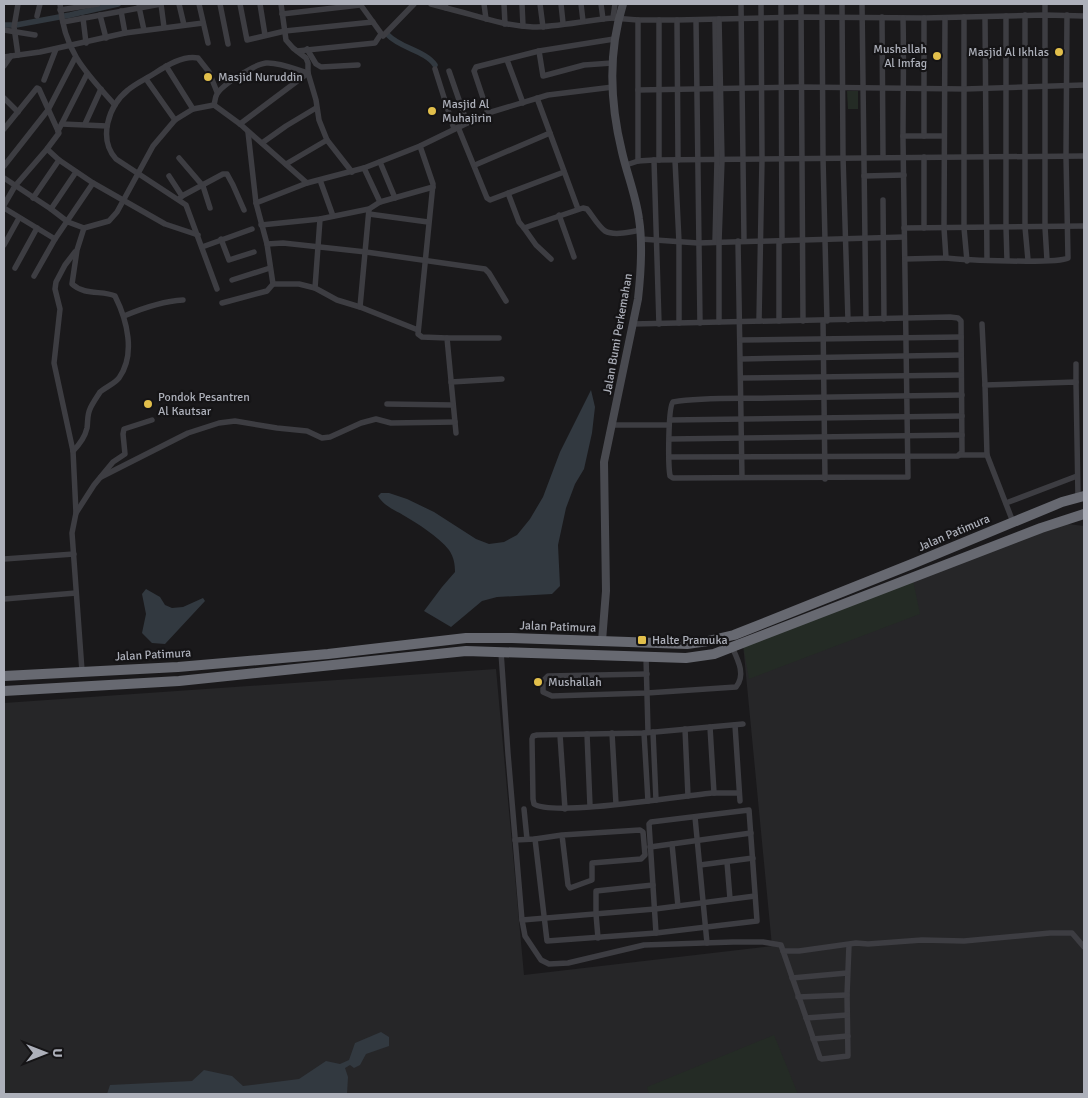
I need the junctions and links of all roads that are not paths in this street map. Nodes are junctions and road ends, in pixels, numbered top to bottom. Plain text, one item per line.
1 (18, 4) edge
2 (40, 4) edge
3 (98, 4) edge
4 (161, 4) edge
5 (179, 4) edge
6 (199, 4) edge
7 (220, 4) edge
8 (240, 4) edge
9 (260, 4) edge
10 (280, 4) edge
11 (360, 4) edge
12 (414, 4) edge
13 (431, 4) edge
14 (464, 4) edge
15 (484, 4) edge
16 (504, 4) edge
17 (522, 4) edge
18 (540, 4) edge
19 (561, 4) edge
20 (581, 4) edge
21 (601, 4) edge
22 (615, 4) edge
23 (622, 4) edge
24 (741, 4) edge
25 (761, 4) edge
26 (781, 4) edge
27 (801, 4) edge
28 (822, 4) edge
29 (842, 4) edge
30 (862, 4) edge
31 (1045, 4) edge
32 (81, 5) edge
33 (446, 6) edge
34 (139, 7) junction
35 (121, 10) junction
36 (466, 12) junction
37 (61, 14) edge
38 (282, 14) junction
39 (100, 15) junction
40 (1045, 15) junction
41 (1067, 15) junction
42 (37, 16) dead end
43 (822, 16) junction
44 (842, 16) junction
45 (862, 16) junction
46 (1006, 16) junction
47 (1025, 16) junction
48 (1084, 16) edge
49 (781, 17) junction
50 (801, 17) junction
51 (985, 17) junction
52 (83, 18) junction
53 (616, 18) junction
54 (741, 18) junction
55 (760, 18) junction
56 (882, 18) junction
57 (903, 18) junction
58 (924, 18) junction
59 (945, 18) junction
60 (964, 18) junction
61 (486, 19) junction
62 (603, 19) junction
63 (582, 20) junction
64 (638, 20) junction
65 (659, 20) junction
66 (677, 20) junction
67 (696, 20) junction
68 (717, 20) junction
69 (373, 22) junction
70 (202, 23) junction
71 (563, 23) junction
72 (505, 24) junction
73 (184, 25) junction
74 (523, 26) junction
75 (164, 27) junction
76 (543, 27) junction
77 (4, 30) edge
78 (144, 30) junction
79 (15, 32) junction
80 (285, 32) junction
81 (125, 33) junction
82 (35, 34) dead end
83 (381, 34) junction
84 (265, 35) junction
85 (106, 38) junction
86 (614, 39) junction
87 (86, 43) junction
88 (208, 43) dead end
89 (228, 44) dead end
90 (69, 47) junction
91 (56, 49) junction
92 (308, 50) junction
93 (297, 51) junction
94 (539, 51) junction
95 (18, 55) junction
96 (4, 56) edge
97 (11, 56) junction
98 (75, 58) junction
99 (506, 60) junction
100 (612, 63) junction
101 (358, 65) dead end
102 (4, 66) edge
103 (166, 66) junction
104 (435, 69) dead end
105 (449, 71) dead end
106 (308, 73) junction
107 (87, 74) junction
108 (146, 79) junction
109 (44, 80) dead end
110 (1067, 85) junction
111 (1084, 85) edge
112 (612, 86) junction
113 (1005, 86) junction
114 (1026, 86) junction
115 (1046, 86) junction
116 (781, 87) junction
117 (801, 87) junction
118 (823, 87) junction
119 (844, 87) junction
120 (862, 87) junction
121 (883, 87) junction
122 (925, 87) junction
123 (741, 88) junction
124 (762, 88) junction
125 (904, 88) junction
126 (944, 88) junction
127 (986, 88) junction
128 (719, 89) junction
129 (965, 89) junction
130 (101, 90) junction
131 (638, 90) junction
132 (659, 90) junction
133 (678, 90) junction
134 (697, 90) junction
135 (217, 92) junction
136 (4, 98) edge
137 (537, 98) junction
138 (523, 103) junction
139 (115, 105) junction
140 (214, 105) junction
141 (193, 108) junction
142 (316, 108) junction
143 (48, 110) junction
144 (18, 112) junction
145 (488, 113) junction
146 (4, 117) edge
147 (175, 120) junction
148 (10, 122) junction
149 (466, 123) junction
150 (62, 124) junction
151 (85, 124) junction
152 (240, 124) junction
153 (107, 126) junction
154 (456, 128) junction
155 (4, 129) edge
156 (58, 131) junction
157 (248, 132) junction
158 (550, 133) junction
159 (903, 136) junction
160 (924, 136) junction
161 (944, 136) junction
162 (327, 140) junction
163 (262, 143) junction
164 (420, 146) junction
165 (47, 149) junction
166 (1045, 156) junction
167 (1066, 156) junction
168 (1084, 156) edge
169 (864, 157) junction
170 (883, 157) junction
171 (904, 157) junction
172 (924, 157) junction
173 (944, 157) junction
174 (985, 157) junction
175 (1005, 157) junction
176 (1025, 157) junction
177 (179, 158) dead end
178 (782, 158) junction
179 (802, 158) junction
180 (823, 158) junction
181 (843, 158) junction
182 (964, 158) junction
183 (762, 159) junction
184 (59, 160) junction
185 (657, 160) junction
186 (677, 160) junction
187 (697, 160) junction
188 (720, 160) junction
189 (742, 160) junction
190 (638, 161) junction
191 (380, 162) junction
192 (286, 164) junction
193 (475, 165) junction
194 (626, 165) junction
195 (4, 166) edge
196 (364, 168) junction
197 (76, 172) junction
198 (137, 172) junction
199 (352, 172) junction
200 (564, 172) junction
201 (904, 175) junction
202 (169, 176) dead end
203 (864, 176) junction
204 (4, 178) edge
205 (320, 180) junction
206 (93, 183) junction
207 (308, 184) junction
208 (15, 186) junction
209 (203, 186) junction
210 (432, 187) junction
211 (508, 193) junction
212 (34, 198) junction
213 (180, 198) junction
214 (395, 198) junction
215 (883, 200) dead end
216 (123, 201) junction
217 (380, 202) junction
218 (256, 203) junction
219 (4, 207) edge
220 (210, 208) dead end
221 (51, 209) junction
222 (578, 209) junction
223 (244, 210) dead end
224 (369, 212) junction
225 (560, 215) junction
226 (333, 216) junction
227 (19, 218) junction
228 (320, 219) junction
229 (68, 222) junction
230 (428, 222) junction
231 (261, 225) junction
232 (1067, 226) junction
233 (1084, 226) edge
234 (986, 227) junction
235 (1006, 227) junction
236 (1025, 227) junction
237 (1045, 227) junction
238 (37, 228) junction
239 (84, 228) junction
240 (524, 228) junction
241 (904, 228) junction
242 (924, 228) junction
243 (944, 228) junction
244 (964, 228) junction
245 (252, 229) dead end
246 (640, 230) junction
247 (198, 235) junction
248 (904, 237) junction
249 (865, 238) junction
250 (884, 238) junction
251 (55, 239) junction
252 (222, 239) junction
253 (641, 239) junction
254 (845, 239) junction
255 (657, 240) junction
256 (760, 240) junction
257 (803, 240) junction
258 (825, 240) junction
259 (717, 241) junction
260 (741, 241) junction
261 (781, 241) junction
262 (679, 242) junction
263 (698, 243) junction
264 (267, 244) junction
265 (4, 245) edge
266 (202, 246) junction
267 (317, 247) junction
268 (77, 250) junction
269 (254, 252) dead end
270 (366, 252) junction
271 (574, 257) dead end
272 (946, 258) junction
273 (425, 259) junction
274 (551, 259) dead end
275 (905, 259) junction
276 (987, 260) junction
277 (1007, 260) junction
278 (1028, 260) junction
279 (1047, 260) junction
280 (967, 261) junction
281 (15, 268) dead end
282 (270, 268) junction
283 (34, 276) dead end
284 (232, 280) dead end
285 (273, 284) junction
286 (315, 288) junction
287 (217, 289) dead end
288 (183, 300) dead end
289 (506, 301) dead end
290 (222, 303) dead end
291 (360, 307) junction
292 (124, 316) junction
293 (866, 319) junction
294 (884, 319) junction
295 (906, 319) junction
296 (848, 320) junction
297 (759, 321) junction
298 (779, 321) junction
299 (803, 321) junction
300 (825, 321) junction
301 (719, 322) junction
302 (740, 322) junction
303 (700, 323) junction
304 (633, 324) junction
305 (659, 324) junction
306 (679, 324) junction
307 (982, 324) dead end
308 (418, 330) junction
309 (961, 336) junction
310 (906, 337) junction
311 (447, 338) junction
312 (499, 338) dead end
313 (824, 338) junction
314 (740, 340) junction
315 (906, 356) junction
316 (961, 356) junction
317 (824, 358) junction
318 (741, 359) junction
319 (1076, 364) dead end
320 (961, 375) junction
321 (824, 376) junction
322 (906, 376) junction
323 (741, 378) junction
324 (502, 379) dead end
325 (451, 382) junction
326 (1076, 382) junction
327 (985, 385) junction
328 (962, 395) junction
329 (907, 396) junction
330 (824, 397) junction
331 (741, 399) junction
332 (387, 404) dead end
333 (452, 405) junction
334 (962, 416) junction
335 (907, 417) junction
336 (825, 418) junction
337 (152, 420) dead end
338 (742, 420) junction
339 (455, 422) junction
340 (669, 422) junction
341 (611, 425) junction
342 (456, 433) dead end
343 (907, 435) junction
344 (962, 435) junction
345 (825, 436) junction
346 (742, 438) junction
347 (670, 439) junction
348 (73, 452) junction
349 (960, 455) junction
350 (825, 456) junction
351 (988, 456) junction
352 (742, 457) junction
353 (908, 457) junction
354 (669, 458) junction
355 (1077, 476) junction
356 (101, 477) junction
357 (742, 477) junction
358 (826, 479) junction
359 (1081, 497) edge
360 (1006, 503) junction
361 (76, 513) junction
362 (1084, 514) edge
363 (1013, 522) junction
364 (74, 554) junction
365 (4, 559) edge
366 (76, 593) junction
367 (4, 599) edge
368 (820, 600) junction
369 (825, 611) junction
370 (602, 641) junction
371 (732, 647) junction
372 (501, 652) junction
373 (646, 657) junction
374 (82, 671) junction
375 (647, 674) junction
376 (4, 676) edge
377 (4, 691) edge
378 (647, 693) junction
379 (743, 724) dead end
380 (735, 725) junction
381 (710, 727) junction
382 (685, 729) junction
383 (648, 732) junction
384 (612, 733) junction
385 (560, 734) junction
386 (587, 734) junction
387 (714, 793) junction
388 (739, 793) junction
389 (688, 796) junction
390 (656, 800) junction
391 (648, 801) junction
392 (740, 801) dead end
393 (534, 804) junction
394 (616, 804) junction
395 (513, 806) junction
396 (590, 806) junction
397 (524, 809) junction
398 (565, 809) junction
399 (696, 817) junction
400 (751, 833) junction
401 (562, 835) junction
402 (527, 839) junction
403 (535, 839) junction
404 (515, 840) junction
405 (698, 841) junction
406 (672, 844) junction
407 (650, 847) junction
408 (753, 858) junction
409 (727, 862) junction
410 (700, 865) junction
411 (653, 885) junction
412 (755, 896) junction
413 (730, 900) junction
414 (704, 903) junction
415 (678, 906) junction
416 (655, 909) junction
417 (596, 914) junction
418 (543, 918) junction
419 (522, 920) junction
420 (706, 928) junction
421 (656, 933) junction
422 (598, 938) junction
423 (708, 943) junction
424 (849, 945) junction
425 (1084, 948) edge
426 (783, 951) junction
427 (847, 973) junction
428 (792, 978) junction
429 (847, 995) junction
430 (798, 997) junction
431 (847, 1015) junction
432 (806, 1018) junction
433 (848, 1036) junction
434 (813, 1039) junction

1 - 79 street
2 - 42 street
3 - 32 street
4 - 34 street
4 - 75 street
5 - 73 street
6 - 70 street
7 - 89 street
8 - 84 street
9 - 84 street
10 - 38 street
11 - 38 street
11 - 69 street
12 - 83 street
13 - 33 street
14 - 36 street
15 - 61 street
16 - 72 street
17 - 74 street
18 - 76 street
19 - 71 street
20 - 63 street
21 - 62 street
22 - 53 street
23 - 53 street, Jalan Bumi Perkemahan
24 - 54 street
25 - 55 street
26 - 49 street
27 - 50 street
28 - 43 street
29 - 44 street
30 - 45 street
31 - 40 street
32 - 37 street
33 - 36 street
34 - 35 street
34 - 78 street
35 - 39 street
35 - 81 street
36 - 61 street
37 - 52 street
37 - 90 street
38 - 80 street
39 - 52 street
39 - 85 street
40 - 41 street
40 - 47 street
40 - 115 street
41 - 48 street
41 - 110 street
43 - 44 street
43 - 50 street
43 - 118 street
44 - 45 street
44 - 119 street
45 - 56 street
45 - 120 street
46 - 47 street
46 - 51 street
46 - 113 street
47 - 114 street
49 - 50 street
49 - 55 street
49 - 116 street
50 - 117 street
51 - 60 street
51 - 127 street
52 - 87 street
53 - 62 street
53 - 64 street
53 - 86 street, Jalan Bumi Perkemahan
54 - 55 street
54 - 68 street
54 - 123 street
55 - 124 street
56 - 57 street
56 - 121 street
57 - 58 street
57 - 125 street
58 - 59 street
58 - 122 street
59 - 60 street
59 - 126 street
60 - 129 street
61 - 72 street
62 - 63 street
63 - 71 street
64 - 65 street
64 - 131 street
65 - 66 street
65 - 132 street
66 - 67 street
66 - 133 street
67 - 68 street
67 - 134 street
68 - 128 street
69 - 80 street
69 - 83 street
70 - 73 street
70 - 88 street
71 - 76 street
72 - 74 street
73 - 75 street
74 - 76 street
75 - 78 street
77 - 79 street
78 - 81 street
79 - 82 street
79 - 95 street
80 - 84 street
80 - 93 street
81 - 85 street
83 - 92 street
85 - 87 street
86 - 94 street
86 - 100 street, Jalan Bumi Perkemahan
87 - 90 street
90 - 91 street
90 - 98 street
91 - 95 street
91 - 109 street
92 - 93 street
92 - 101 street
93 - 106 street
94 - 99 street
94 - 100 street
95 - 97 street
96 - 97 street
97 - 102 street
98 - 107 street
98 - 143 street
99 - 138 street
99 - 145 street
100 - 112 street, Jalan Bumi Perkemahan
103 - 108 street
103 - 135 street
103 - 141 street
104 - 154 street
105 - 149 street
106 - 135 street
106 - 142 street
106 - 152 street
107 - 130 street
107 - 150 street
108 - 139 street
108 - 147 street
110 - 111 street
110 - 115 street
110 - 167 street
112 - 137 street
112 - 194 street, Jalan Bumi Perkemahan
113 - 114 street
113 - 127 street
113 - 175 street
114 - 115 street
114 - 176 street
115 - 166 street
116 - 117 street
116 - 124 street
116 - 178 street
117 - 118 street
117 - 179 street
118 - 119 street
118 - 180 street
119 - 120 street
119 - 181 street
120 - 121 street
120 - 169 street
121 - 125 street
121 - 170 street
122 - 125 street
122 - 126 street
122 - 160 street
123 - 124 street
123 - 128 street
123 - 189 street
124 - 183 street
125 - 159 street
126 - 129 street
126 - 161 street
127 - 129 street
127 - 174 street
128 - 134 street
128 - 188 street
129 - 182 street
130 - 139 street
130 - 151 street
131 - 132 street
131 - 190 street
132 - 133 street
132 - 185 street
133 - 134 street
133 - 186 street
134 - 187 street
135 - 140 street
136 - 144 street
137 - 138 street
137 - 158 street
138 - 145 street
139 - 153 street
140 - 141 street
140 - 152 street
141 - 147 street
142 - 162 street
142 - 163 street
143 - 144 street
143 - 156 street
143 - 195 street
144 - 148 street
145 - 149 street
146 - 148 street
147 - 198 street
148 - 155 street
149 - 154 street
150 - 151 street
150 - 156 street
151 - 153 street
152 - 157 street
153 - 198 street
154 - 164 street
154 - 193 street
156 - 165 street
157 - 163 street
157 - 218 street
158 - 193 street
158 - 200 street
159 - 160 street
159 - 171 street
160 - 161 street
161 - 173 street
162 - 192 street
162 - 199 street
163 - 192 street
164 - 191 street
164 - 210 street
165 - 184 street
165 - 208 street
166 - 167 street
166 - 176 street
166 - 237 street
167 - 168 street
167 - 232 street
169 - 170 street
169 - 181 street
169 - 203 street
170 - 171 street
171 - 172 street
171 - 201 street
172 - 173 street
172 - 242 street
173 - 182 street
173 - 243 street
174 - 175 street
174 - 182 street
174 - 234 street
175 - 176 street
175 - 235 street
176 - 236 street
177 - 209 street
178 - 179 street
178 - 183 street
178 - 261 street
179 - 180 street
179 - 257 street
180 - 181 street
180 - 258 street
181 - 254 street
182 - 244 street
183 - 189 street
183 - 256 street
184 - 197 street
184 - 212 street
185 - 186 street
185 - 190 street
185 - 255 street
186 - 187 street
186 - 262 street
187 - 188 street
187 - 263 street
188 - 189 street
188 - 259 street
189 - 260 street
190 - 194 street
191 - 196 street
191 - 214 street
192 - 207 street
193 - 211 street
194 - 246 street, Jalan Bumi Perkemahan
196 - 199 street
196 - 217 street
197 - 206 street
197 - 221 street
198 - 213 street
198 - 216 street
199 - 205 street
200 - 211 street
200 - 222 street
201 - 203 street
201 - 241 street
202 - 213 street
203 - 249 street
204 - 208 street
205 - 207 street
205 - 226 street
206 - 216 street
206 - 229 street
207 - 218 street
208 - 212 street
208 - 219 street
209 - 213 street
209 - 220 street
209 - 223 street
210 - 214 street
210 - 230 street
211 - 240 street
212 - 221 street
213 - 247 street
214 - 217 street
215 - 250 street
216 - 239 street
216 - 247 street
217 - 224 street
218 - 231 street
219 - 227 street
221 - 229 street
222 - 225 street
222 - 246 street
224 - 226 street
224 - 230 street
224 - 270 street
225 - 240 street
225 - 271 street
226 - 228 street
227 - 238 street
227 - 265 street
228 - 231 street
228 - 267 street
229 - 239 street
229 - 251 street
230 - 273 street
231 - 264 street
232 - 233 street
232 - 237 street
232 - 279 street
234 - 235 street
234 - 244 street
234 - 276 street
235 - 236 street
235 - 277 street
236 - 237 street
236 - 278 street
237 - 279 street
238 - 251 street
238 - 281 street
239 - 268 street
240 - 274 street
241 - 242 street
241 - 248 street
242 - 243 street
243 - 244 street
243 - 272 street
244 - 280 street
245 - 252 street
246 - 253 street, Jalan Bumi Perkemahan
247 - 266 street
248 - 250 street
248 - 275 street
249 - 250 street
249 - 254 street
249 - 293 street
250 - 294 street
251 - 283 street
252 - 266 street
252 - 269 street
253 - 255 street
253 - 304 street, Jalan Bumi Perkemahan
254 - 258 street
254 - 296 street
255 - 262 street
255 - 305 street
256 - 260 street
256 - 261 street
256 - 297 street
257 - 258 street
257 - 261 street
257 - 299 street
258 - 300 street
259 - 260 street
259 - 263 street
259 - 301 street
260 - 302 street
261 - 298 street
262 - 263 street
262 - 306 street
263 - 303 street
264 - 267 street
264 - 282 street
266 - 287 street
267 - 270 street
267 - 286 street
268 - 292 street
268 - 348 street
270 - 273 street
270 - 291 street
272 - 275 street
272 - 280 street
273 - 289 street
273 - 308 street
275 - 295 street
276 - 277 street
276 - 280 street
277 - 278 street
278 - 279 street
282 - 284 street
282 - 285 street
285 - 286 street
285 - 290 street
286 - 291 street
288 - 292 street
291 - 308 street
292 - 348 street
293 - 294 street
293 - 296 street
294 - 295 street
295 - 309 street
295 - 310 street
296 - 300 street
297 - 298 street
297 - 302 street
298 - 299 street
299 - 300 street
300 - 313 street
301 - 302 street
301 - 303 street
302 - 314 street
303 - 306 street
304 - 305 street
304 - 341 street, Jalan Bumi Perkemahan
305 - 306 street
307 - 327 street
308 - 311 street
309 - 310 street
309 - 316 street
310 - 313 street
310 - 315 street
311 - 312 street
311 - 325 street
313 - 314 street
313 - 317 street
314 - 318 street
315 - 316 street
315 - 317 street
315 - 322 street
316 - 320 street
317 - 318 street
317 - 321 street
318 - 323 street
319 - 326 street
320 - 322 street
320 - 328 street
321 - 322 street
321 - 323 street
321 - 330 street
322 - 329 street
323 - 331 street
324 - 325 street
325 - 333 street
326 - 327 street
326 - 355 street
327 - 351 street
328 - 329 street
328 - 334 street
329 - 330 street
329 - 335 street
330 - 331 street
330 - 336 street
331 - 338 street
331 - 340 street
332 - 333 street
333 - 339 street
334 - 335 street
334 - 344 street
335 - 336 street
335 - 343 street
336 - 338 street
336 - 345 street
337 - 356 street
338 - 340 street
338 - 346 street
339 - 342 street
339 - 356 street
340 - 341 street
340 - 347 street
341 - 370 street, Jalan Bumi Perkemahan
343 - 344 street
343 - 345 street
343 - 353 street
344 - 349 street
345 - 346 street
345 - 350 street
346 - 347 street
346 - 352 street
347 - 354 street
348 - 361 street
349 - 351 street
349 - 353 street
350 - 352 street
350 - 353 street
350 - 358 street
351 - 360 street
352 - 354 street
352 - 357 street
353 - 358 street
354 - 357 street
355 - 359 street
355 - 360 street
356 - 361 street
357 - 358 street
359 - 363 highway, Jalan Patimura
360 - 363 street
361 - 364 street
362 - 369 highway, Jalan Patimura
363 - 368 highway, Jalan Patimura
364 - 365 street
364 - 366 street
366 - 367 street
366 - 374 street
368 - 369 highway
368 - 370 highway, Jalan Patimura
369 - 371 highway, Jalan Patimura
370 - 374 highway, Jalan Patimura
371 - 373 highway, Jalan Patimura
371 - 378 street
372 - 373 highway, Jalan Patimura
372 - 377 highway, Jalan Patimura
372 - 395 street
373 - 375 street
374 - 376 highway, Jalan Patimura
375 - 378 street
375 - 378 street
378 - 383 street
379 - 380 street
380 - 381 street
380 - 388 street
381 - 382 street
381 - 387 street
382 - 383 street
382 - 389 street
383 - 384 street
383 - 390 street
383 - 391 street
384 - 386 street
384 - 394 street
385 - 386 street
385 - 393 street
385 - 398 street
386 - 396 street
387 - 388 street
387 - 389 street
388 - 392 street
389 - 390 street
390 - 391 street
391 - 394 street
393 - 397 street
393 - 398 street
394 - 396 street
395 - 397 street
395 - 404 street
396 - 398 street
397 - 402 street
399 - 400 street
399 - 405 street
399 - 407 street
400 - 405 street
400 - 408 street
401 - 401 street
401 - 403 street
402 - 403 street
402 - 404 street
403 - 418 street
404 - 419 street
405 - 406 street
405 - 410 street
406 - 407 street
406 - 415 street
407 - 411 street
408 - 409 street
408 - 412 street
409 - 410 street
409 - 413 street
410 - 414 street
411 - 416 street
411 - 417 street
412 - 413 street
412 - 420 street
413 - 414 street
414 - 415 street
414 - 420 street
415 - 416 street
416 - 417 street
416 - 421 street
417 - 418 street
417 - 422 street
418 - 419 street
418 - 422 street
419 - 423 street
420 - 421 street
420 - 423 street
421 - 422 street
423 - 426 street
424 - 425 street
424 - 426 street
424 - 427 street
426 - 428 street
427 - 428 street
427 - 429 street
428 - 430 street
429 - 430 street
429 - 431 street
430 - 432 street
431 - 432 street
431 - 433 street
432 - 434 street
433 - 434 street
433 - 434 street

